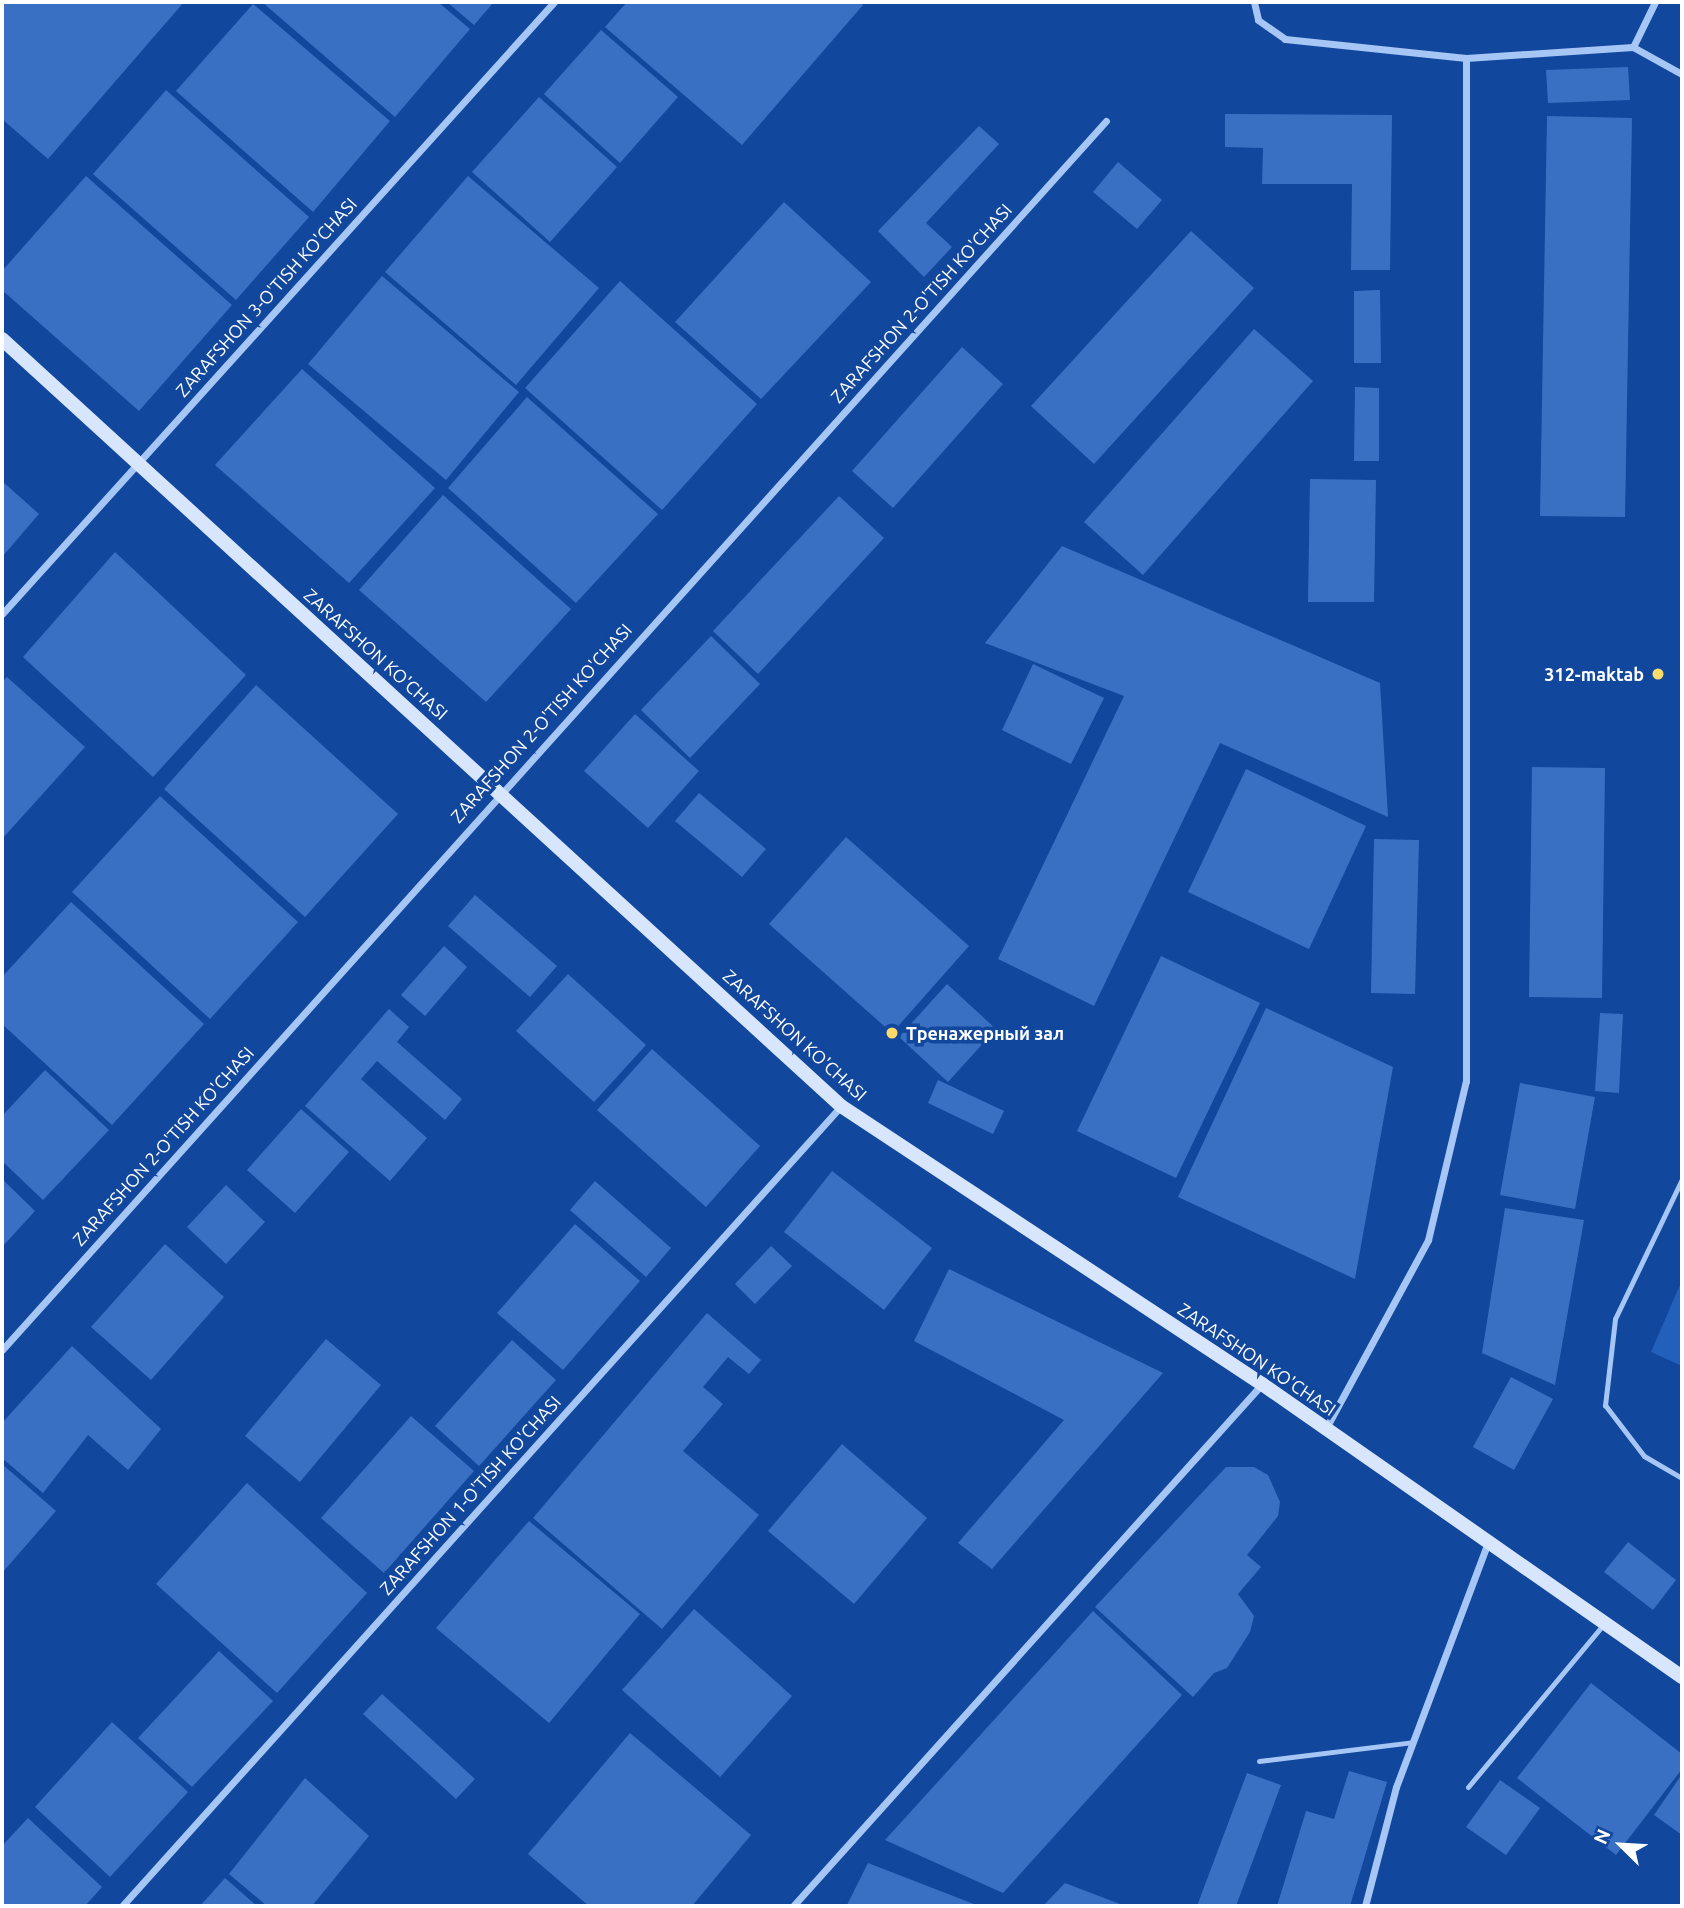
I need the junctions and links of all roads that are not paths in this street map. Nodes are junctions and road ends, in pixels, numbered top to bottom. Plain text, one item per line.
1 (554, 2) edge
2 (1254, 2) edge
3 (1655, 2) edge
4 (1633, 47) junction
5 (1466, 58) junction
6 (1682, 74) edge
7 (1107, 121) dead end
8 (2, 339) edge
9 (138, 463) junction
10 (2, 614) edge
11 (499, 793) junction
12 (841, 1106) junction
13 (1682, 1179) edge
14 (2, 1350) edge
15 (1262, 1384) junction
16 (1326, 1428) junction
17 (1682, 1478) edge
18 (1488, 1545) junction
19 (1604, 1624) junction
20 (1682, 1677) edge
21 (1413, 1742) junction
22 (1259, 1761) dead end
23 (1468, 1787) dead end
24 (796, 1905) edge
25 (122, 1906) edge
26 (1365, 1906) edge

1 - 9 street, ZARAFSHON 3-O'TISH KO'CHASI
2 - 5 street
3 - 4 street
4 - 5 street
4 - 6 street
5 - 16 street
7 - 11 street, ZARAFSHON 2-O'TISH KO'CHASI
8 - 9 street, ZARAFSHON KO'CHASI
9 - 10 street, ZARAFSHON 3-O'TISH KO'CHASI
9 - 11 street, ZARAFSHON KO'CHASI
11 - 12 street, ZARAFSHON KO'CHASI
11 - 14 street, ZARAFSHON 2-O'TISH KO'CHASI
12 - 15 street, ZARAFSHON KO'CHASI
12 - 25 street, ZARAFSHON 1-O'TISH KO'CHASI
13 - 17 lane
15 - 16 street, ZARAFSHON KO'CHASI
15 - 24 street
16 - 18 street, ZARAFSHON KO'CHASI
18 - 19 street, ZARAFSHON KO'CHASI
18 - 21 street
19 - 20 street, ZARAFSHON KO'CHASI
19 - 23 lane
21 - 22 lane
21 - 26 street

